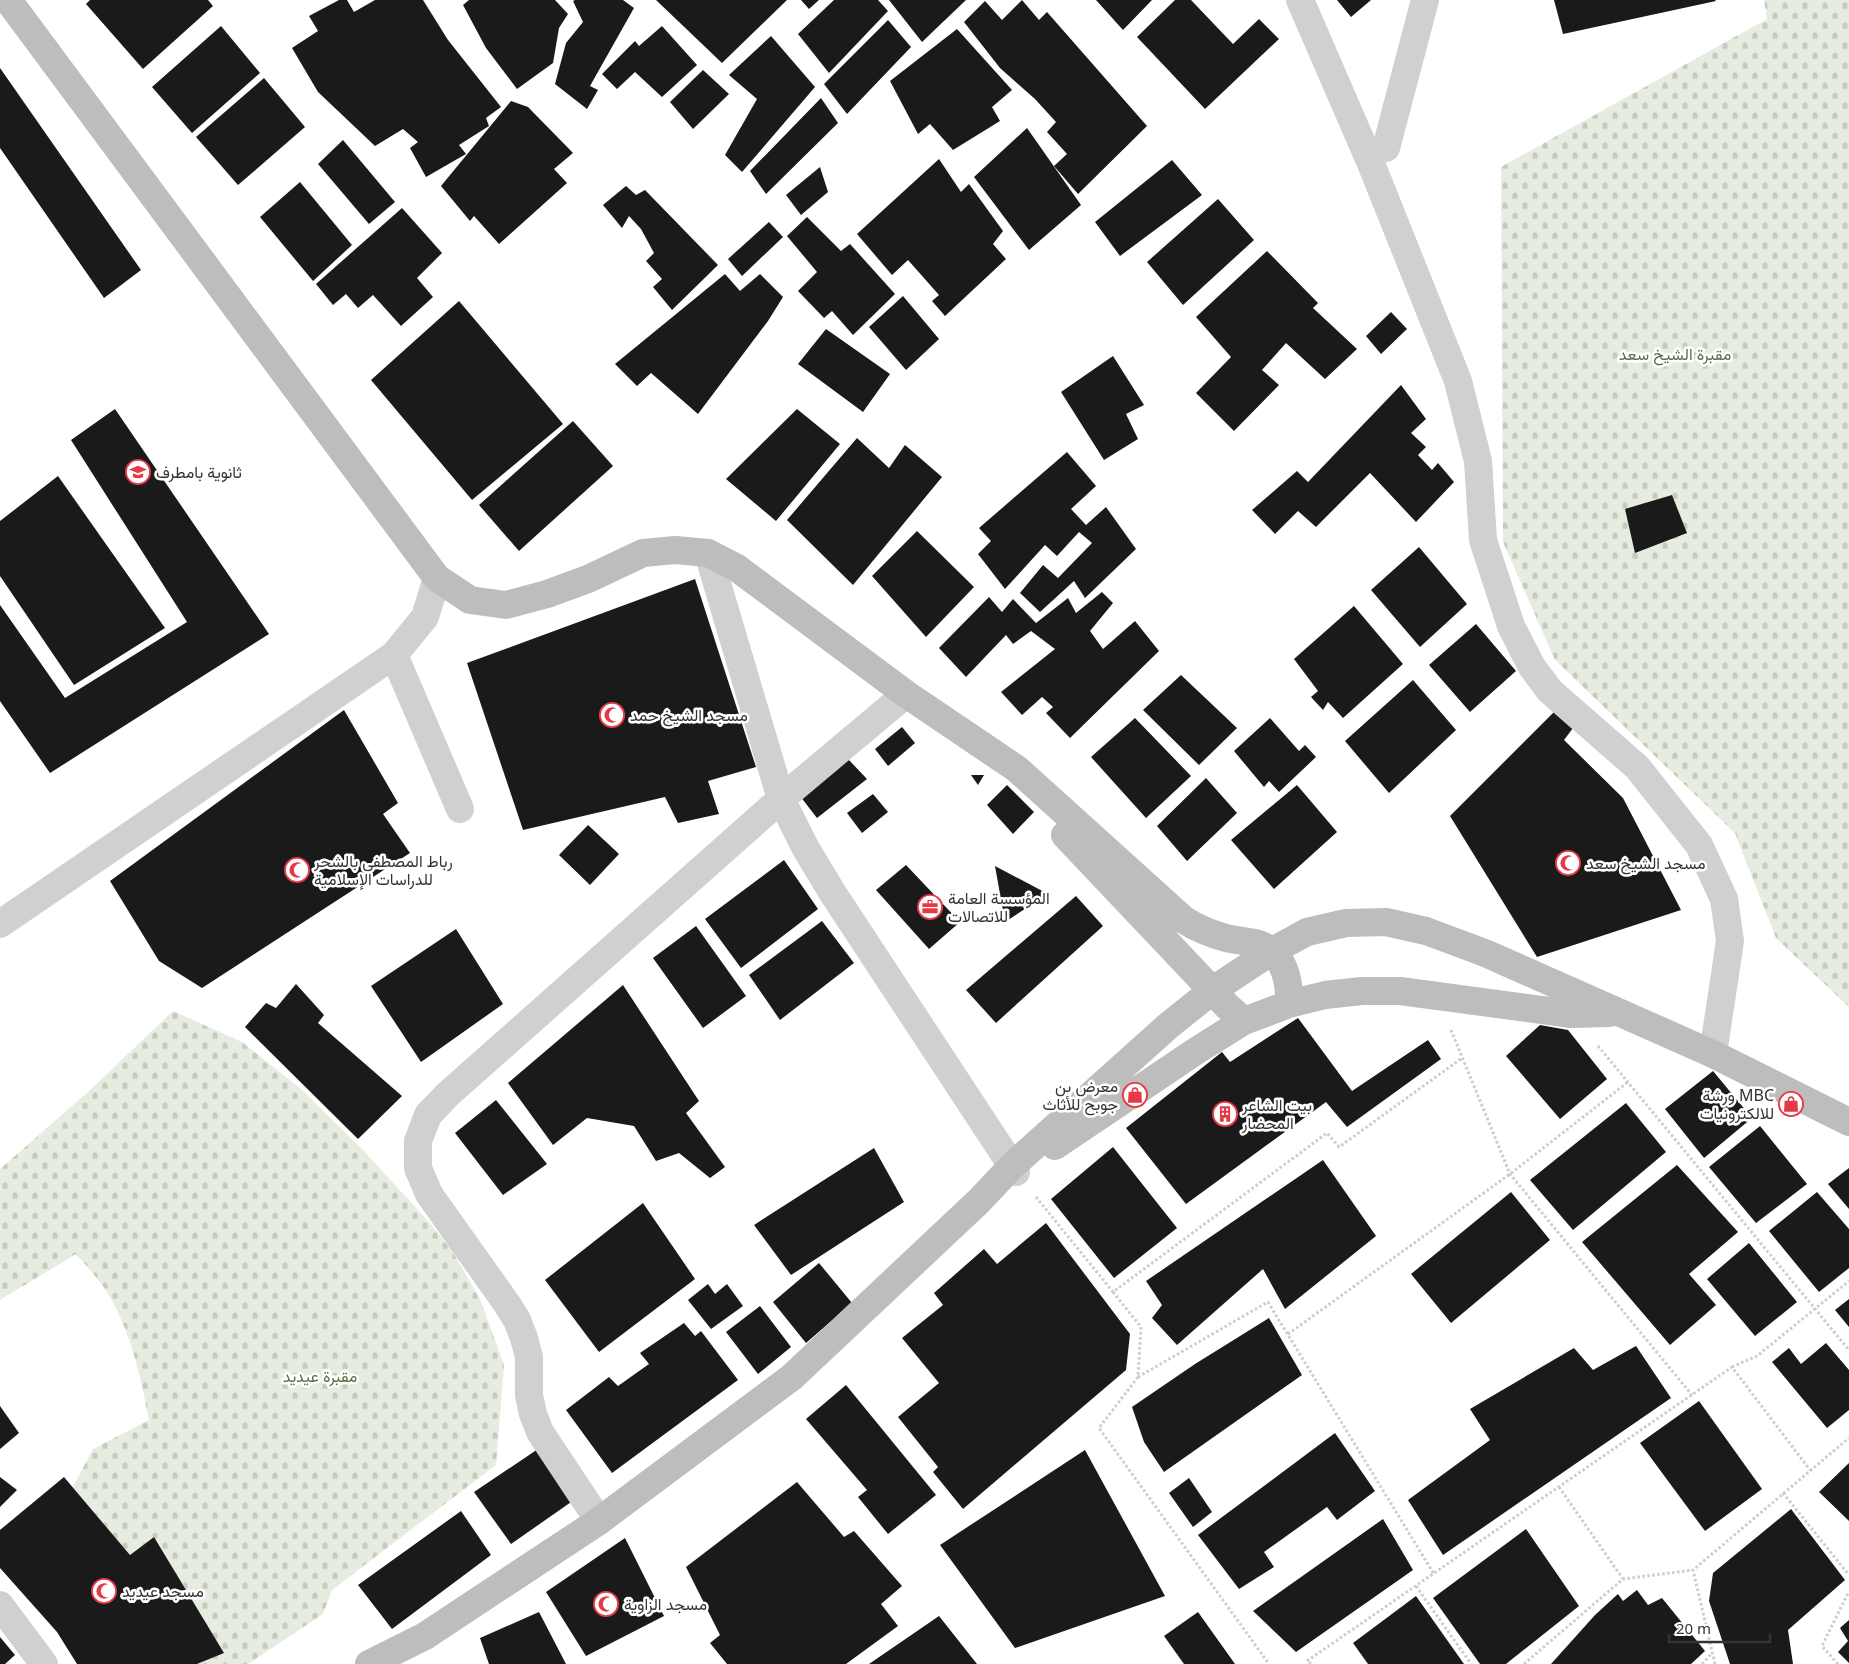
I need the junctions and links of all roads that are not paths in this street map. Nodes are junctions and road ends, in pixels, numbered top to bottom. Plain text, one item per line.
1 (8, 0) edge
2 (1300, 0) edge
3 (1425, 0) edge
4 (1386, 148) dead end
5 (708, 553) junction
6 (437, 578) junction
7 (394, 656) junction
8 (906, 694) junction
9 (972, 738) junction
10 (781, 799) junction
11 (460, 809) dead end
12 (0, 924) edge
13 (1272, 951) junction
14 (1213, 990) junction
15 (1289, 1004) junction
16 (1616, 1012) junction
17 (1244, 1021) junction
18 (1713, 1054) junction
19 (1849, 1122) edge
20 (1014, 1169) junction
21 (599, 1521) junction
22 (0, 1605) edge
23 (44, 1664) edge
24 (369, 1664) edge

1 - 6 main road
2 - 18 street
3 - 4 street
5 - 6 main road
5 - 8 main road
5 - 10 street
6 - 7 street
7 - 11 street
7 - 12 street
8 - 9 main road
8 - 10 street
9 - 13 main road
9 - 14 main road
10 - 20 street
10 - 21 street
13 - 14 main road
13 - 15 main road
13 - 16 main road
14 - 17 main road
14 - 20 main road
15 - 16 main road
15 - 17 main road
16 - 18 main road
17 - 20 main road
18 - 19 main road
20 - 21 main road
21 - 24 main road
22 - 23 street

